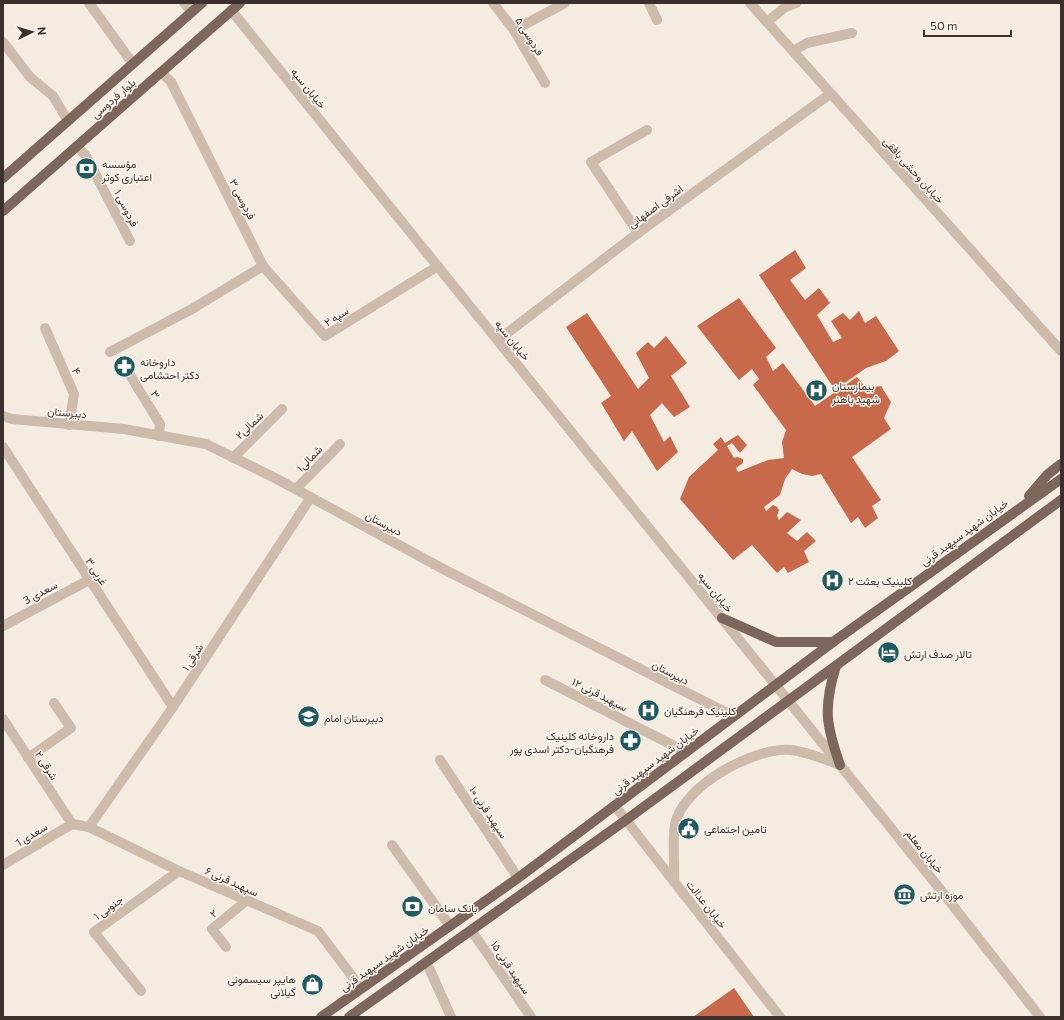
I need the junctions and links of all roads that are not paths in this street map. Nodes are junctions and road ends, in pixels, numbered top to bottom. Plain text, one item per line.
1 (89, 3) edge
2 (184, 3) edge
3 (202, 3) edge
4 (240, 3) edge
5 (493, 3) edge
6 (565, 3) edge
7 (649, 3) edge
8 (750, 3) edge
9 (796, 3) edge
10 (228, 7) edge
11 (192, 12) junction
12 (657, 20) dead end
13 (767, 22) junction
14 (514, 30) junction
15 (852, 33) dead end
16 (3, 42) edge
17 (792, 51) junction
18 (134, 64) junction
19 (161, 72) junction
20 (545, 83) dead end
21 (830, 94) junction
22 (68, 121) junction
23 (647, 130) dead end
24 (77, 146) junction
25 (3, 178) edge
26 (3, 211) edge
27 (638, 232) junction
28 (130, 242) dead end
29 (264, 266) junction
30 (438, 266) junction
31 (45, 328) dead end
32 (498, 340) junction
33 (1061, 351) edge
34 (110, 352) dead end
35 (125, 367) dead end
36 (282, 409) dead end
37 (3, 416) edge
38 (70, 425) junction
39 (159, 436) junction
40 (340, 444) dead end
41 (3, 447) edge
42 (233, 458) junction
43 (1061, 464) edge
44 (1061, 479) edge
45 (296, 489) junction
46 (311, 498) junction
47 (1061, 500) edge
48 (1018, 508) junction
49 (1061, 509) edge
50 (1044, 513) junction
51 (89, 580) junction
52 (722, 618) junction
53 (3, 626) edge
54 (833, 642) junction
55 (836, 666) junction
56 (545, 680) dead end
57 (776, 685) junction
58 (789, 701) junction
59 (54, 703) dead end
60 (173, 707) junction
61 (734, 716) junction
62 (3, 719) edge
63 (686, 752) junction
64 (28, 758) junction
65 (440, 760) dead end
66 (840, 765) junction
67 (615, 806) junction
68 (626, 820) junction
69 (72, 824) junction
70 (89, 826) junction
71 (392, 844) dead end
72 (3, 865) edge
73 (179, 871) junction
74 (518, 878) junction
75 (674, 882) junction
76 (246, 901) junction
77 (450, 926) junction
78 (471, 930) junction
79 (226, 947) dead end
80 (425, 963) junction
81 (361, 988) junction
82 (141, 991) dead end
83 (321, 1017) edge
84 (348, 1017) edge
85 (451, 1017) edge
86 (531, 1017) edge
87 (780, 1017) edge
88 (1040, 1017) edge

1 - 18 street
2 - 11 street
3 - 11 main road, بلوار فردوسی
4 - 10 main road, بلوار فردوسی
5 - 14 street, فردوسی ۵
6 - 14 street
7 - 12 street
8 - 13 street, خیابان وحشی بافقی
9 - 13 street
10 - 19 main road, بلوار فردوسی
10 - 30 street, خیابان سپه
11 - 18 main road, بلوار فردوسی
13 - 17 street, خیابان وحشی بافقی
14 - 20 street, فردوسی ۵
15 - 17 street
16 - 22 street
17 - 21 street, خیابان وحشی بافقی
18 - 22 main road, بلوار فردوسی
19 - 24 main road, بلوار فردوسی
19 - 29 street, فردوسی ۳
21 - 27 street, اشرفی اصفهانی
21 - 33 street, خیابان وحشی بافقی
22 - 25 main road, بلوار فردوسی
23 - 27 street
24 - 26 main road, بلوار فردوسی
24 - 28 street, فردوسی ۱
27 - 32 street, اشرفی اصفهانی
29 - 30 street, سپه ۲
29 - 34 street
30 - 32 street, خیابان سپه
31 - 38 street, ۴
32 - 52 street, خیابان سپه
35 - 39 street, ۳
36 - 42 street, شمالی۲
37 - 38 street, دبیرستان
38 - 39 street, دبیرستان
39 - 42 street, دبیرستان
40 - 45 street, شمالی۱
41 - 51 street, ۳ غربی
42 - 45 street, دبیرستان
43 - 48 main road
44 - 48 main road, خیابان شهید سپهبد قرنی
45 - 46 street, دبیرستان
46 - 60 street, شرقی ۱
46 - 61 street, دبیرستان
47 - 50 main road
48 - 54 main road, خیابان شهید سپهبد قرنی
49 - 50 main road
50 - 55 main road
51 - 53 street, سعدی 3
51 - 60 street, ۳ غربی
52 - 54 main road
52 - 57 street, خیابان سپه
54 - 57 main road, خیابان شهید سپهبد قرنی
55 - 58 main road
55 - 66 main road
56 - 63 street, سپهبد قرنی ۱۲
57 - 58 street, خیابان سپه
57 - 61 main road, خیابان شهید سپهبد قرنی
58 - 66 street, خیابان معلم
58 - 68 main road
59 - 64 street
60 - 70 street, شرقی ۱
61 - 63 main road, خیابان شهید سپهبد قرنی
62 - 64 street, شرقی ۲
63 - 67 main road, خیابان شهید سپهبد قرنی
64 - 69 street, شرقی ۲
65 - 74 street, سپهبد قرنی ۱۰
66 - 75 street
66 - 88 street, خیابان معلم
67 - 68 street, خیابان عدالت
67 - 74 main road, خیابان شهید سپهبد قرنی
68 - 75 street, خیابان عدالت
68 - 78 main road
69 - 70 street, سپهبد قرنی ۶
69 - 72 street, سعدی 1
70 - 73 street, سپهبد قرنی ۶
71 - 77 street
73 - 76 street, سپهبد قرنی ۶
73 - 82 street, ۱ جنوبی
74 - 77 main road, خیابان شهید سپهبد قرنی
75 - 87 street, خیابان عدالت
76 - 79 street, ۲
76 - 81 street, سپهبد قرنی ۶
77 - 81 main road, خیابان شهید سپهبد قرنی
78 - 80 main road
78 - 86 street, سپهبد قرنی ۱۵
80 - 84 main road
80 - 85 street
81 - 83 main road, خیابان شهید سپهبد قرنی

